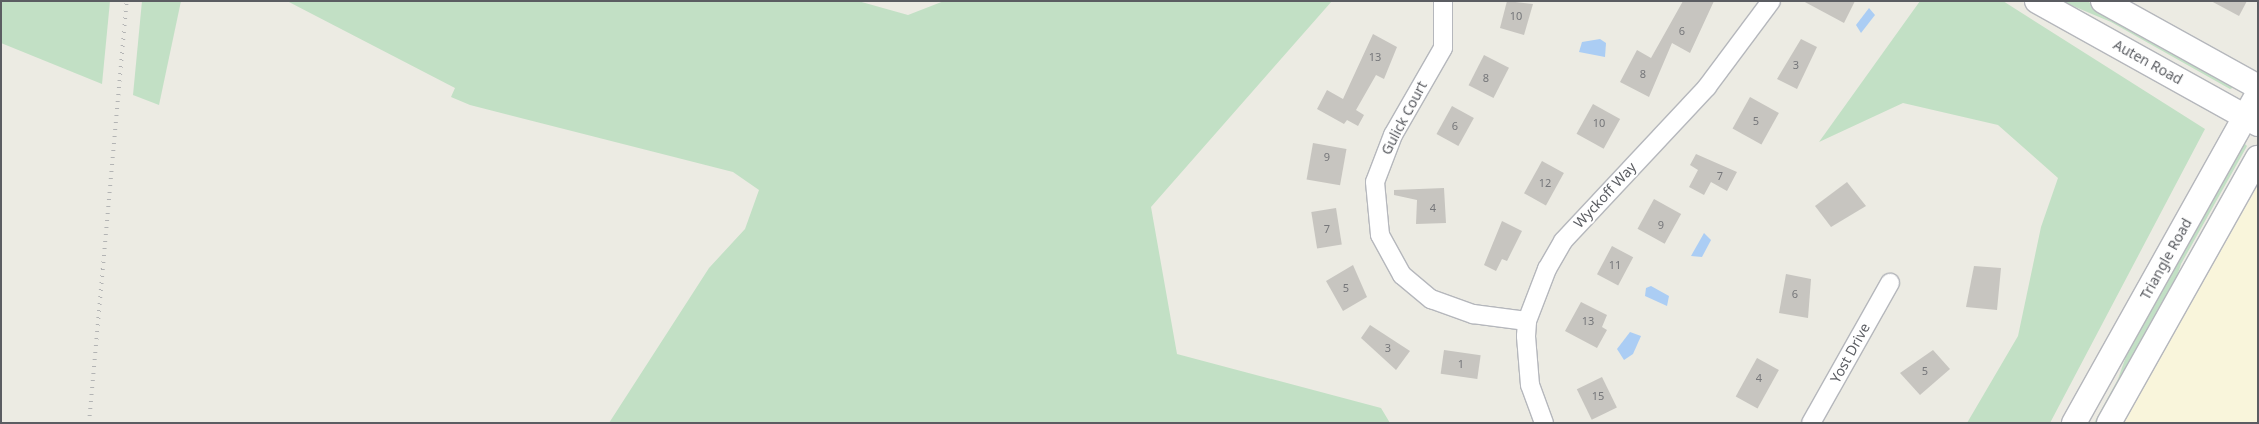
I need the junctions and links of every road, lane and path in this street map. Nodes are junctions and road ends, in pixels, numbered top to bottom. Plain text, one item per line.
1 (1443, 1) edge
2 (1771, 1) edge
3 (2038, 1) edge
4 (2103, 1) edge
5 (2258, 87) edge
6 (2258, 94) edge
7 (2252, 120) edge
8 (2258, 158) edge
9 (1890, 283) dead end
10 (1527, 321) junction
11 (1544, 423) edge
12 (1811, 423) edge
13 (2074, 423) edge
14 (2109, 423) edge

1 - 10 street, Gulick Court
2 - 10 street, Wyckoff Way
3 - 7 street, Auten Road
4 - 5 street
6 - 7 street, Triangle Road
7 - 13 street, Triangle Road
8 - 14 street
9 - 12 street, Yost Drive
10 - 11 street, Wyckoff Way

